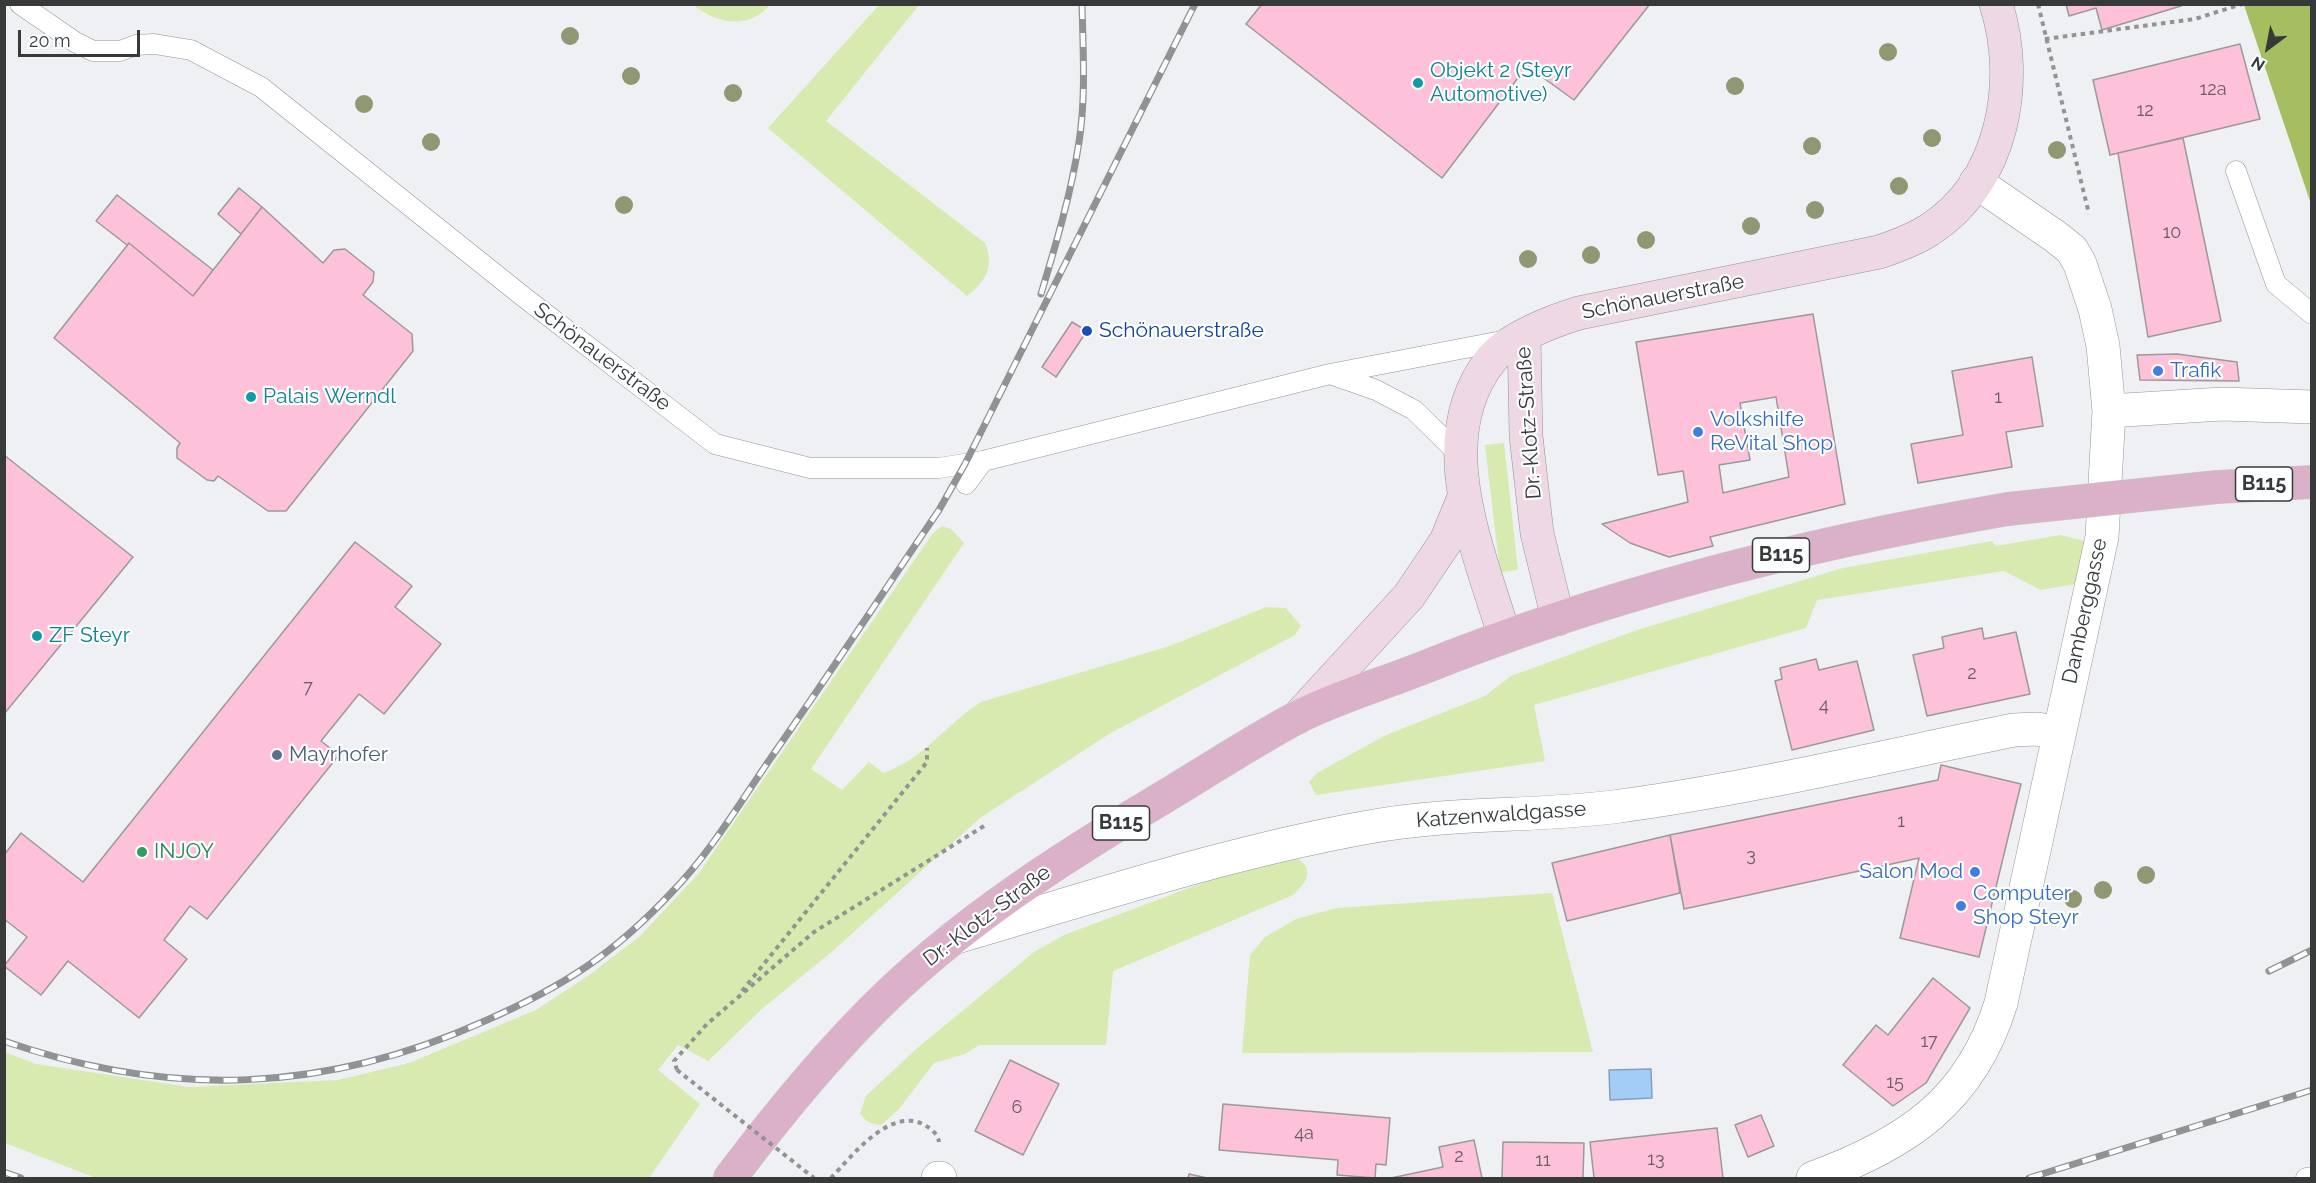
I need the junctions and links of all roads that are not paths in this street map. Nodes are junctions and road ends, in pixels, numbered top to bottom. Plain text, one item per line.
1 (20, 4) edge
2 (1996, 4) edge
3 (2236, 171) dead end
4 (1976, 182) junction
5 (2312, 314) edge
6 (1524, 336) junction
7 (1330, 374) junction
8 (2312, 407) edge
9 (2109, 411) junction
10 (1460, 455) junction
11 (983, 461) junction
12 (2312, 482) edge
13 (966, 484) dead end
14 (1464, 497) junction
15 (1558, 619) junction
16 (1504, 635) junction
17 (1298, 717) junction
18 (2059, 733) junction
19 (951, 939) junction
20 (2312, 1177) edge
21 (730, 1179) edge
22 (1813, 1179) edge
23 (2306, 1179) edge

1 - 11 lane, Schönauerstraße
2 - 4 street
3 - 5 lane
4 - 6 street, Schönauerstraße
4 - 9 street, Damberggasse
6 - 7 lane, Schönauerstraße
6 - 10 street, Dr.-Klotz-Straße
6 - 15 street, Dr.-Klotz-Straße
7 - 10 lane
7 - 11 lane, Schönauerstraße
8 - 9 street
9 - 18 street, Damberggasse
10 - 14 street, Dr.-Klotz-Straße
11 - 13 lane
12 - 15 main road, B115, bridge
14 - 16 street, Dr.-Klotz-Straße
14 - 17 street, Dr.-Klotz-Straße
15 - 16 main road, B115
16 - 17 main road, Dr.-Klotz-Straße / B115
17 - 19 main road, Dr.-Klotz-Straße / B115
18 - 19 street, Katzenwaldgasse
18 - 22 street, Damberggasse
19 - 21 main road, Dr.-Klotz-Straße / B115
20 - 23 lane

